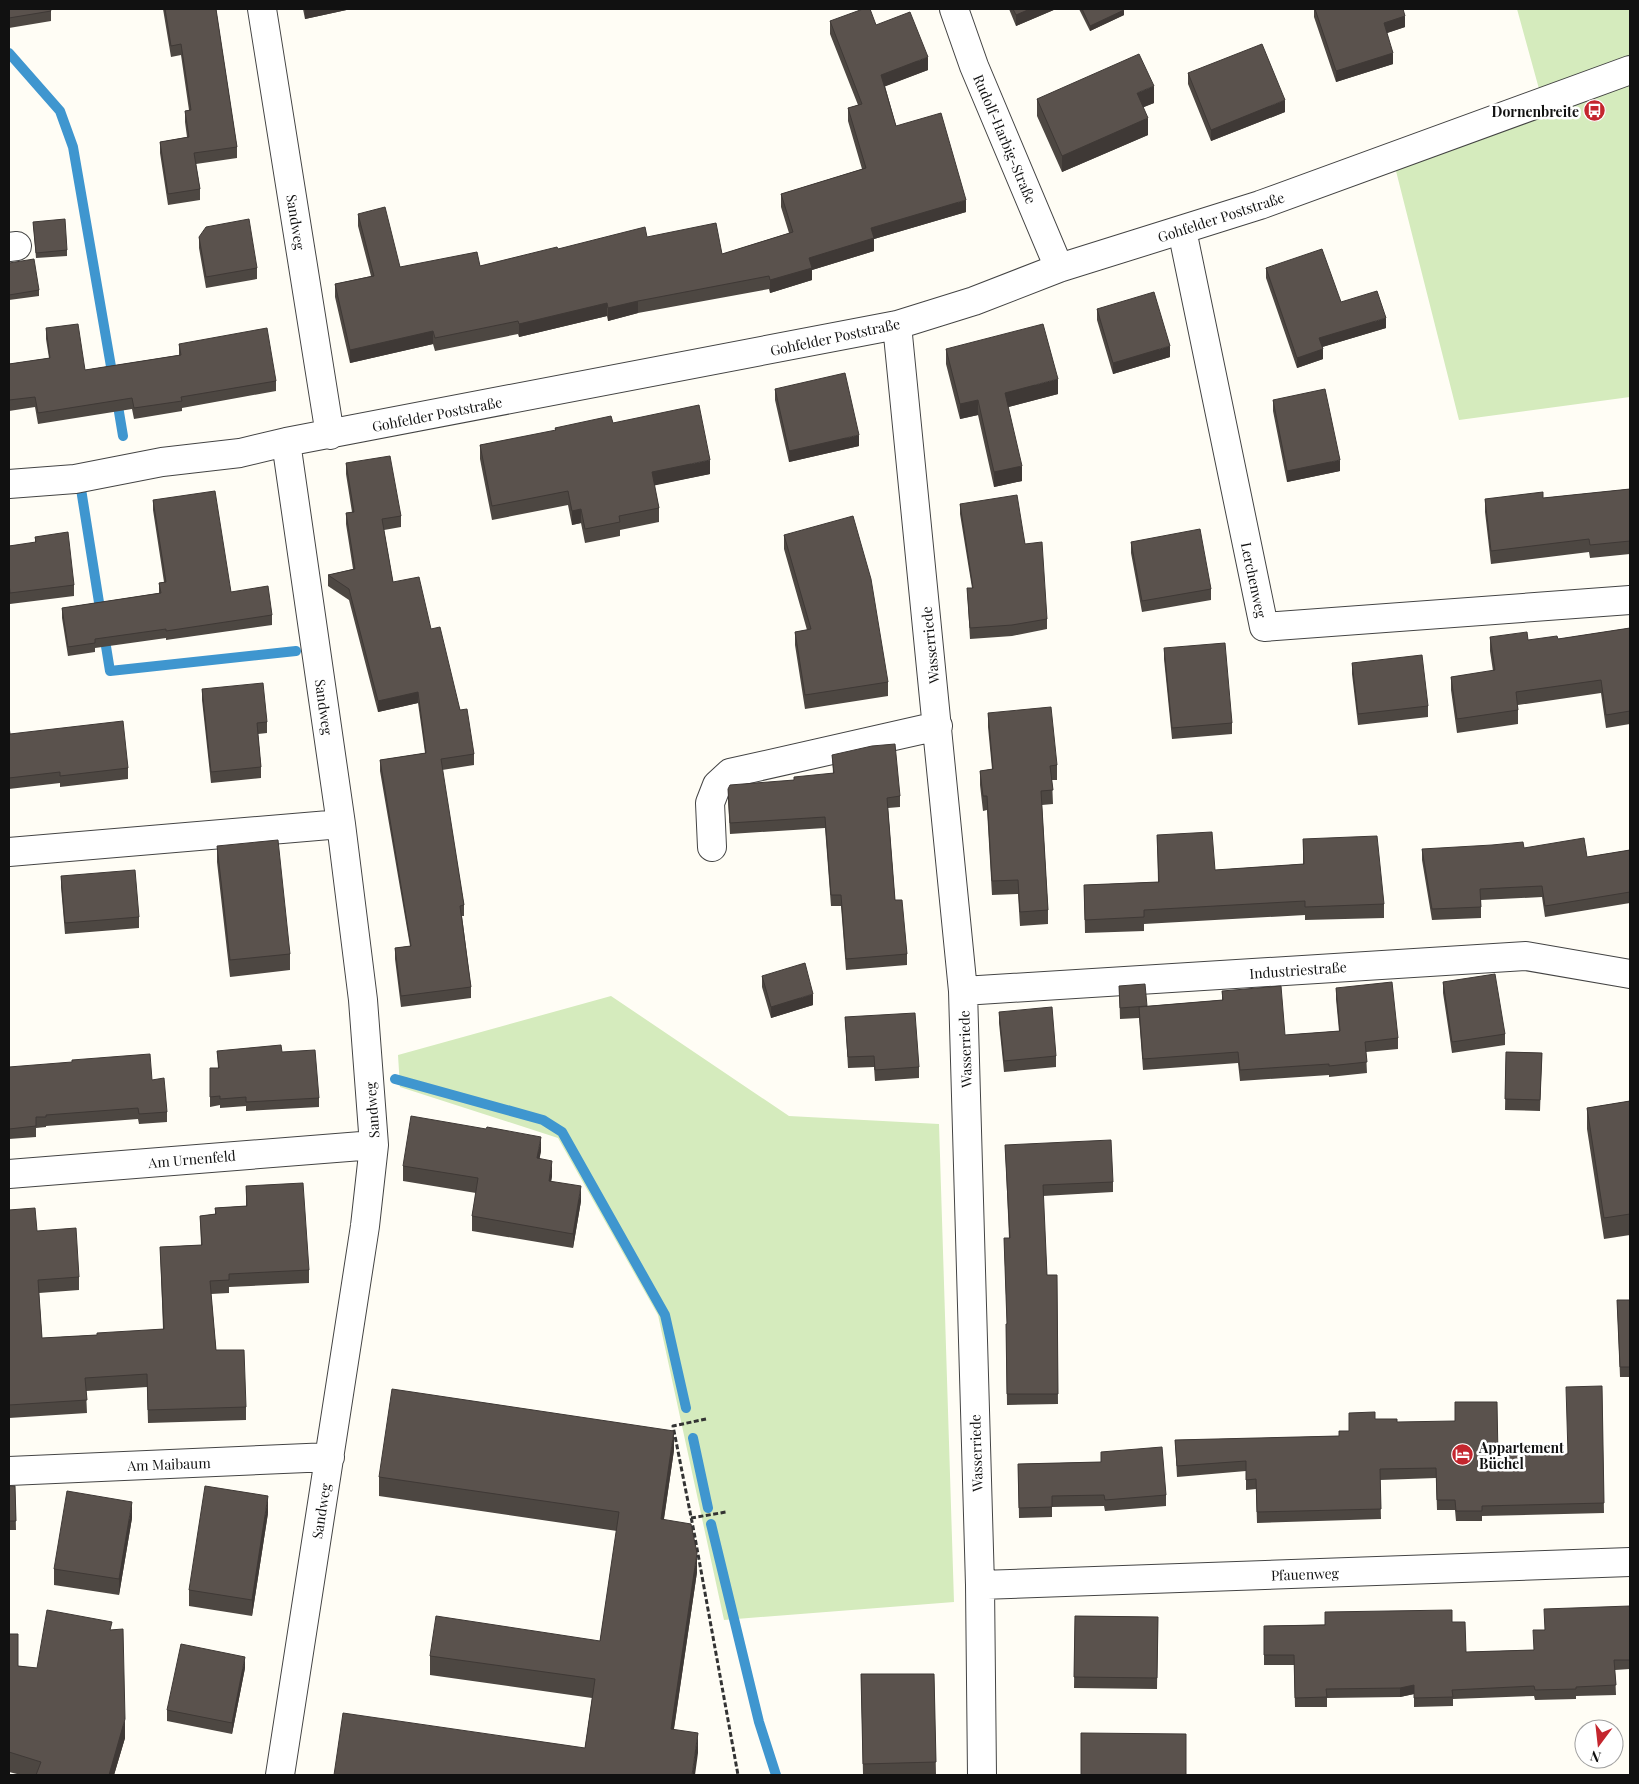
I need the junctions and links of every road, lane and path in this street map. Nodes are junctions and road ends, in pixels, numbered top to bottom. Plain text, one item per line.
1 (262, 9) edge
2 (954, 9) edge
3 (1630, 70) edge
4 (1182, 230) junction
5 (1059, 268) junction
6 (898, 325) junction
7 (330, 435) junction
8 (286, 442) junction
9 (9, 484) edge
10 (1630, 600) edge
11 (938, 726) junction
12 (341, 824) junction
13 (712, 847) dead end
14 (9, 852) edge
15 (1630, 974) edge
16 (963, 990) junction
17 (374, 1145) junction
18 (9, 1174) edge
19 (706, 1418) dead end
20 (330, 1457) junction
21 (9, 1471) edge
22 (726, 1512) dead end
23 (691, 1518) junction
24 (1630, 1562) edge
25 (980, 1585) junction
26 (280, 1775) edge
27 (738, 1775) edge
28 (982, 1775) edge

1 - 7 street, Sandweg
2 - 5 street, Rudolf-Harbig-Straße
3 - 4 street, Gohfelder Poststraße
4 - 5 street, Gohfelder Poststraße
4 - 10 street, Lerchenweg
5 - 6 street, Gohfelder Poststraße
6 - 7 street, Gohfelder Poststraße
6 - 11 street, Wasserriede
7 - 8 street, Gohfelder Poststraße
8 - 9 street, Gohfelder Poststraße
8 - 12 street, Sandweg
11 - 13 street
11 - 16 street, Wasserriede
12 - 14 street
12 - 17 street, Sandweg
15 - 16 street, Industriestraße
16 - 25 street, Wasserriede
17 - 18 street, Am Urnenfeld
17 - 20 street, Sandweg
19 - 23 path
20 - 21 street, Am Maibaum
20 - 26 street, Sandweg
22 - 23 path
23 - 27 path
24 - 25 street, Pfauenweg
25 - 28 street, Wasserriede

